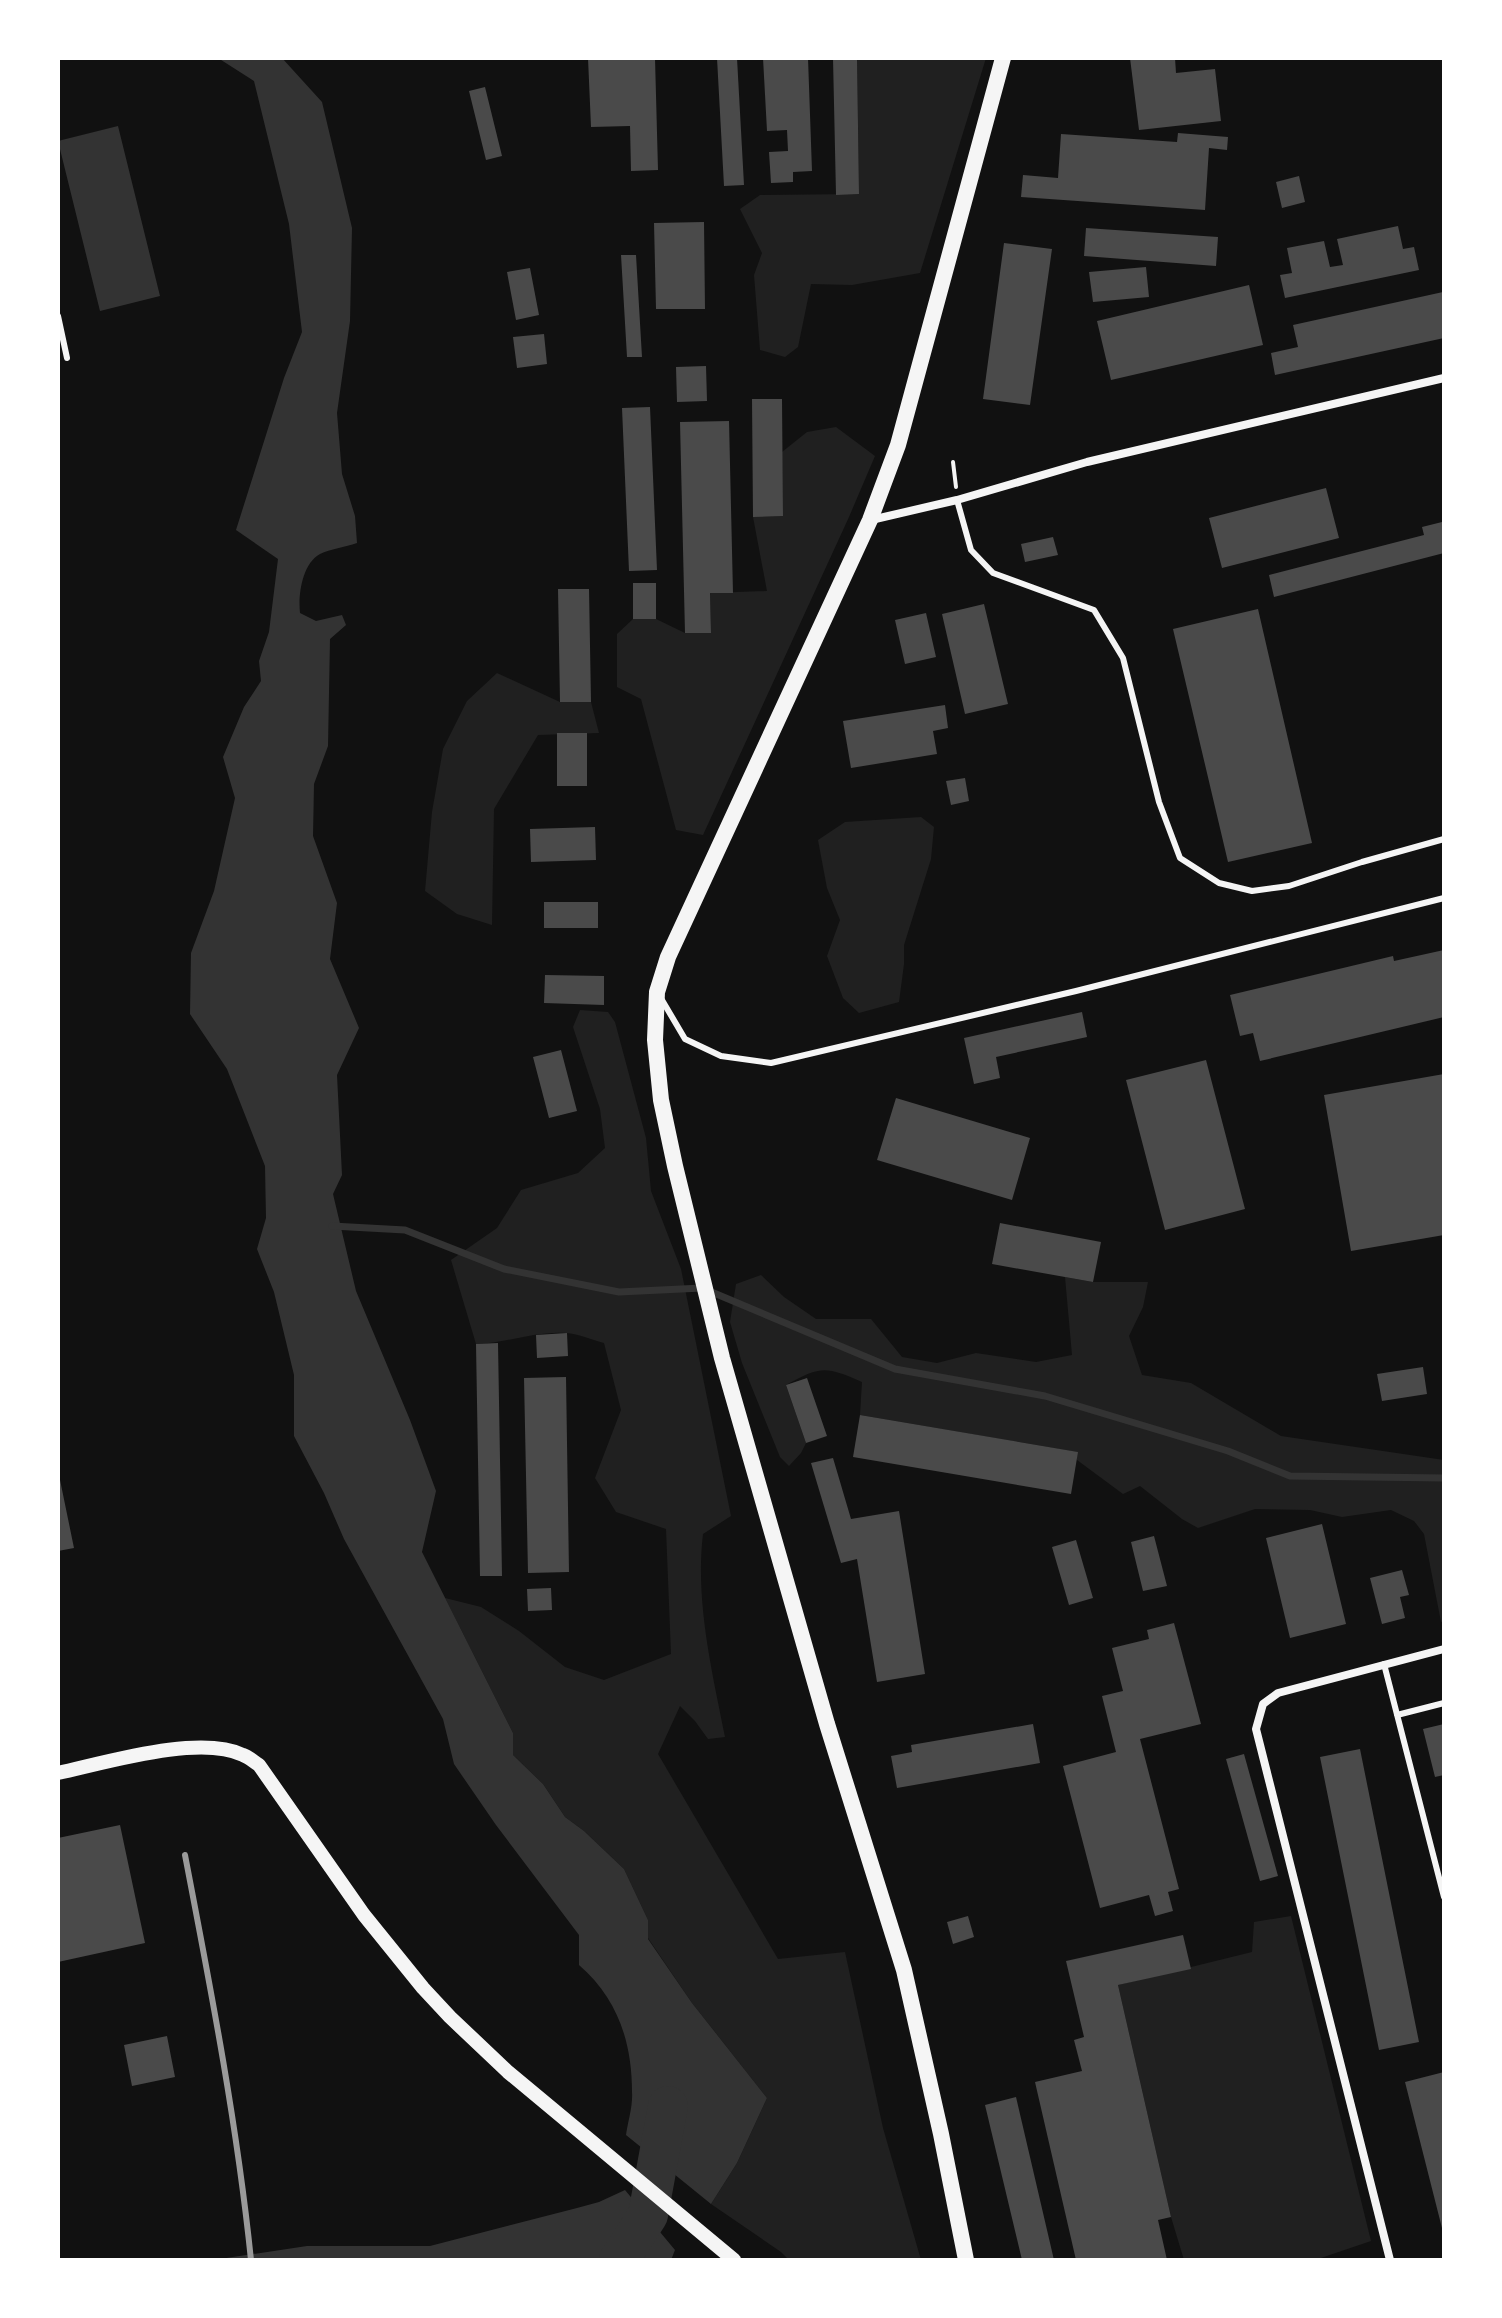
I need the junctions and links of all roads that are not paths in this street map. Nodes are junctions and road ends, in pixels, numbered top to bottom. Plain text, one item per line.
1 (1003, 58) edge
2 (58, 316) edge
3 (67, 358) dead end
4 (1444, 378) edge
5 (957, 500) junction
6 (870, 520) junction
7 (1444, 839) edge
8 (1444, 898) edge
9 (657, 992) junction
10 (1444, 1649) edge
11 (1384, 1664) junction
12 (1444, 1703) edge
13 (1397, 1715) junction
14 (58, 1773) edge
15 (1444, 1897) edge
16 (734, 2260) edge
17 (966, 2260) edge
18 (1390, 2260) edge

1 - 6 main road
2 - 3 lane
4 - 5 street
5 - 6 street
5 - 7 lane
6 - 9 main road
8 - 9 lane
9 - 17 main road
10 - 11 street
11 - 13 lane
11 - 18 street
12 - 13 lane
13 - 15 lane
14 - 16 street

